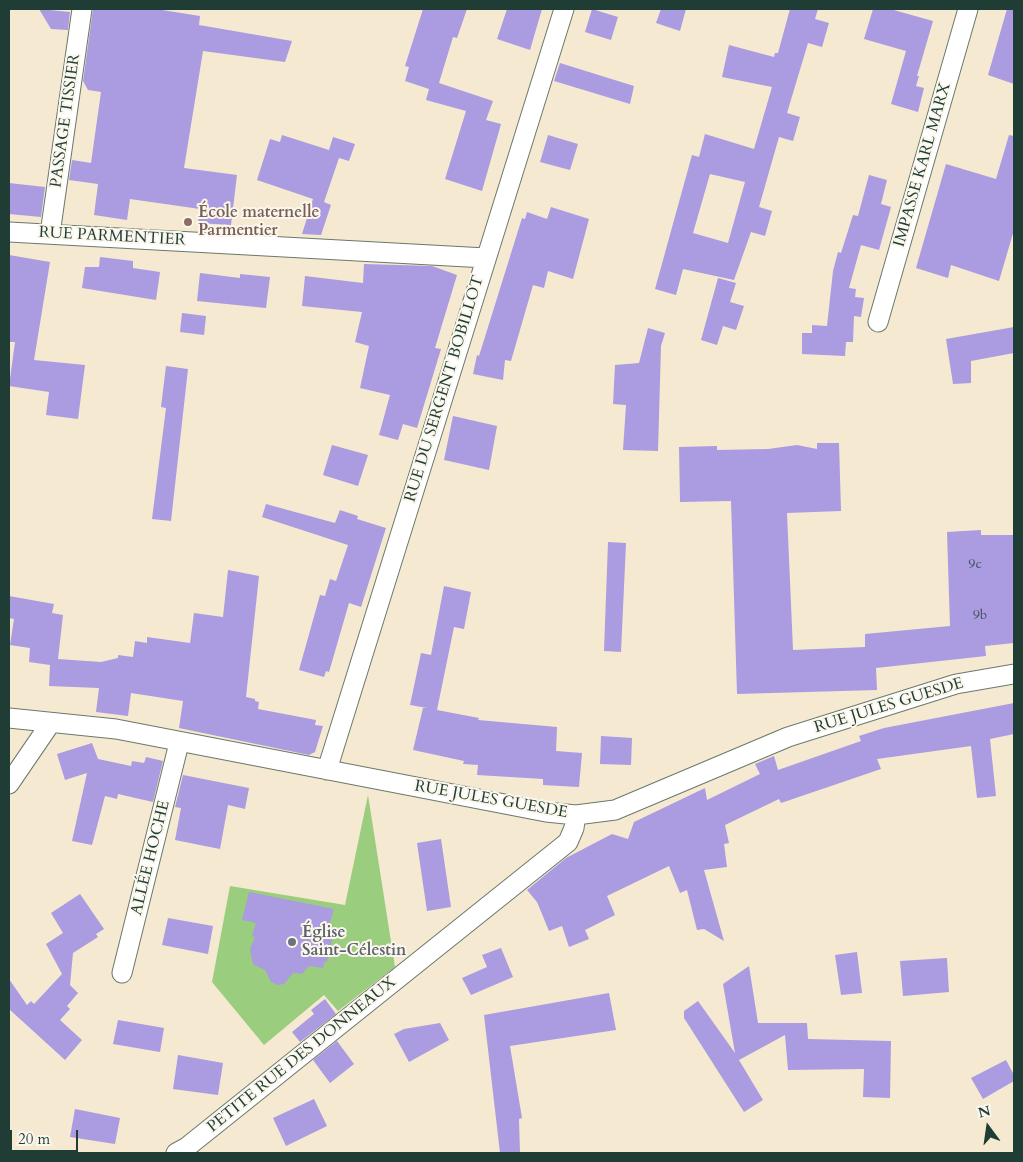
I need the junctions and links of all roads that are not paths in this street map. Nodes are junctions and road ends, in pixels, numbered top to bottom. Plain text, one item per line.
1 (82, 9) edge
2 (564, 9) edge
3 (968, 9) edge
4 (9, 232) edge
5 (50, 234) junction
6 (486, 258) junction
7 (878, 322) dead end
8 (1014, 674) edge
9 (9, 718) edge
10 (50, 724) junction
11 (179, 743) junction
12 (327, 770) junction
13 (9, 784) edge
14 (576, 815) junction
15 (122, 973) dead end
16 (176, 1153) edge

1 - 5 street, PASSAGE TISSIER
2 - 6 street, RUE DU SERGENT BOBILLOT
3 - 7 street, IMPASSE KARL MARX
4 - 5 street, RUE PARMENTIER
5 - 6 street, RUE PARMENTIER
6 - 12 street, RUE DU SERGENT BOBILLOT
8 - 14 street, RUE JULES GUESDE
9 - 10 street, RUE JULES GUESDE
10 - 11 street, RUE JULES GUESDE
10 - 13 street
11 - 12 street, RUE JULES GUESDE
11 - 15 street, ALLÉE HOCHE
12 - 14 street, RUE JULES GUESDE
14 - 16 street, PETITE RUE DES DONNEAUX

